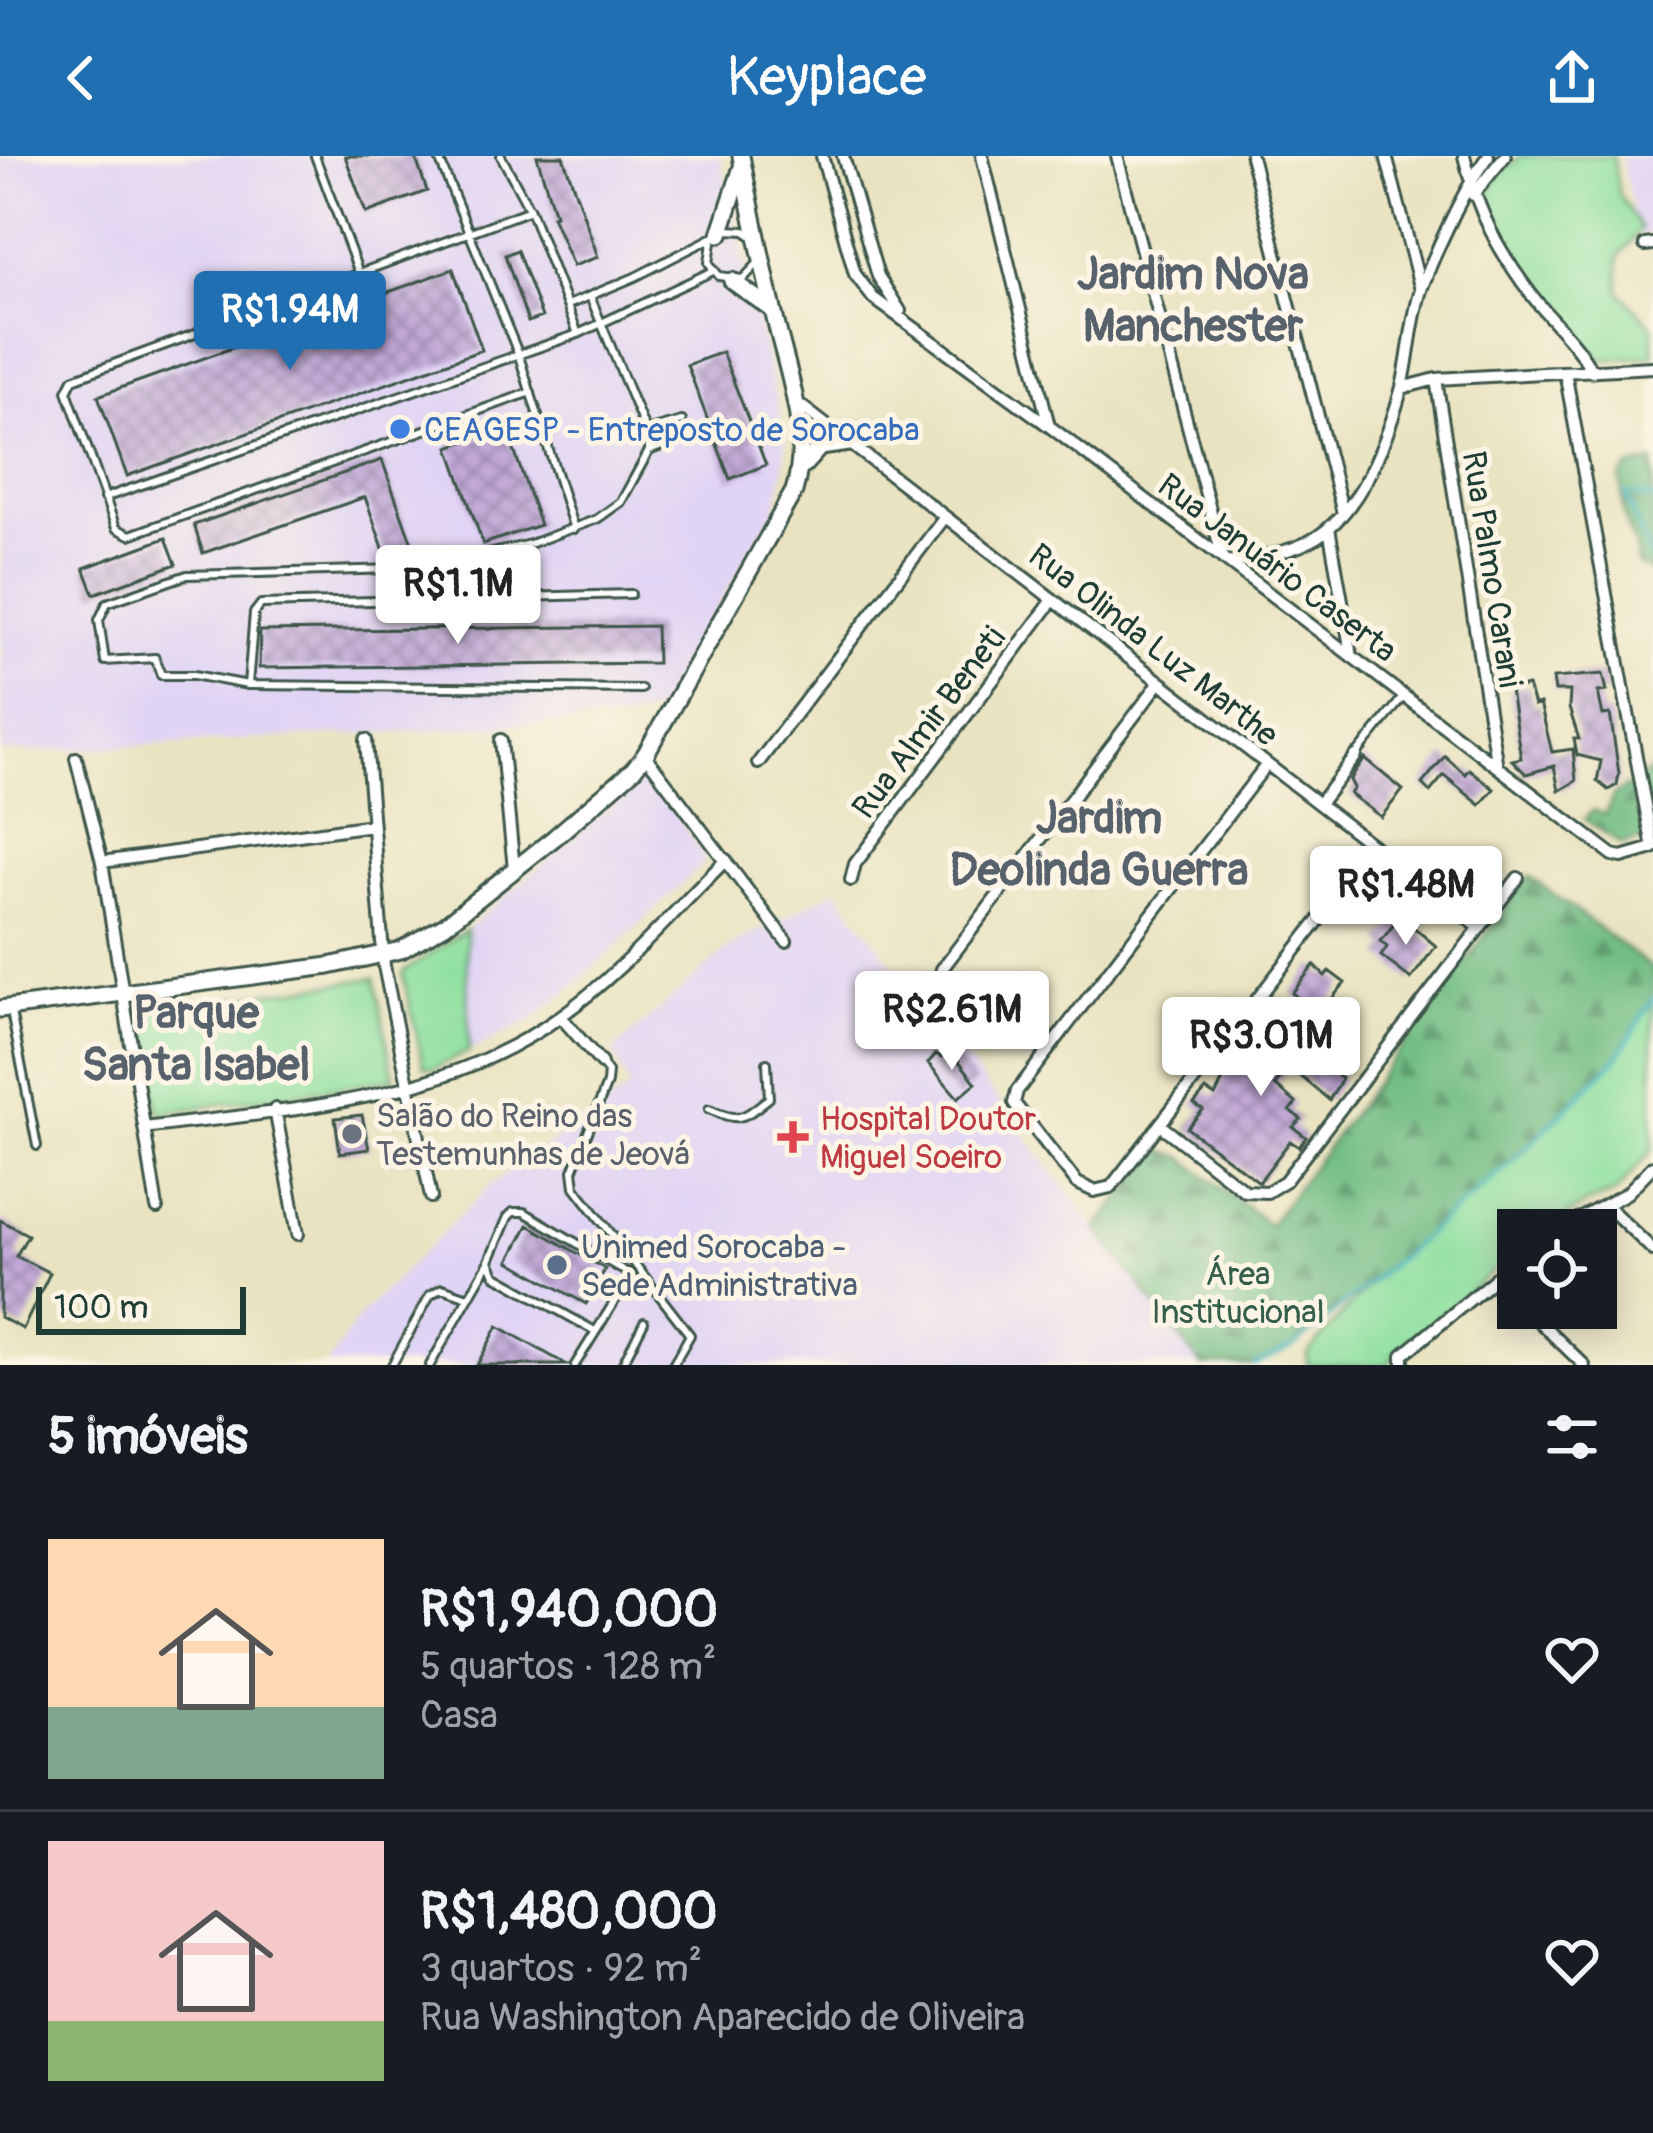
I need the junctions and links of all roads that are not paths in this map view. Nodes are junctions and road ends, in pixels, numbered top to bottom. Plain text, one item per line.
1 (315, 156) edge
2 (438, 156) edge
3 (501, 156) edge
4 (822, 156) edge
5 (843, 156) edge
6 (982, 156) edge
7 (1117, 156) edge
8 (1251, 156) edge
9 (1386, 156) edge
10 (1464, 156) edge
11 (1488, 156) edge
12 (1505, 156) edge
13 (742, 160) edge
14 (1469, 180) junction
15 (1472, 195) junction
16 (530, 210) junction
17 (1456, 218) junction
18 (468, 233) junction
19 (716, 236) junction
20 (756, 239) junction
21 (761, 259) junction
22 (713, 271) junction
23 (359, 273) junction
24 (732, 281) junction
25 (1421, 290) junction
26 (590, 296) junction
27 (568, 304) junction
28 (772, 310) junction
29 (909, 323) junction
30 (604, 324) junction
31 (578, 334) junction
32 (518, 353) junction
33 (1653, 367) edge
34 (1565, 372) junction
35 (1592, 372) junction
36 (1436, 379) junction
37 (1402, 388) junction
38 (531, 392) junction
39 (796, 402) junction
40 (682, 421) dead end
41 (1049, 426) junction
42 (646, 431) junction
43 (687, 436) dead end
44 (849, 442) junction
45 (650, 451) junction
46 (800, 470) junction
47 (104, 498) junction
48 (1343, 514) junction
49 (945, 517) junction
50 (1329, 528) junction
51 (574, 529) junction
52 (1226, 561) junction
53 (453, 563) junction
54 (631, 594) dead end
55 (453, 599) junction
56 (1053, 600) junction
57 (1352, 657) junction
58 (1160, 682) junction
59 (248, 685) junction
60 (641, 689) dead end
61 (1404, 696) junction
62 (366, 740) dead end
63 (501, 740) dead end
64 (646, 754) junction
65 (1356, 756) joint
66 (76, 758) dead end
67 (758, 763) dead end
68 (1267, 764) junction
69 (1497, 767) junction
70 (1319, 804) junction
71 (372, 825) junction
72 (1376, 848) junction
73 (1653, 848) edge
74 (725, 860) junction
75 (102, 862) junction
76 (514, 869) junction
77 (1518, 878) dead end
78 (851, 880) dead end
79 (1480, 928) junction
80 (786, 941) dead end
81 (383, 955) junction
82 (123, 993) junction
83 (936, 993) dead end
84 (5, 1009) edge
85 (561, 1016) junction
86 (601, 1063) joint
87 (767, 1064) dead end
88 (411, 1087) junction
89 (275, 1109) junction
90 (709, 1109) dead end
91 (1160, 1125) junction
92 (144, 1128) junction
93 (37, 1146) dead end
94 (1653, 1166) edge
95 (431, 1197) dead end
96 (1607, 1206) junction
97 (158, 1208) dead end
98 (1601, 1209) edge
99 (298, 1234) dead end
100 (1653, 1250) edge
101 (490, 1261) junction
102 (634, 1270) junction
103 (1495, 1278) edge
104 (468, 1297) junction
105 (644, 1322) dead end
106 (1547, 1329) edge
107 (595, 1331) junction
108 (1403, 1360) edge
109 (392, 1365) edge
110 (430, 1365) edge
111 (575, 1365) edge
112 (622, 1365) edge
113 (673, 1365) edge
114 (1584, 1365) edge

1 - 23 lane
2 - 18 lane
3 - 16 lane
4 - 29 street, Rua Januário Caserta
5 - 29 street
6 - 41 street
7 - 52 street
8 - 48 street
9 - 25 street
10 - 14 street
11 - 14 street
12 - 15 street
13 - 19 street
13 - 20 street
14 - 15 street
14 - 17 street
15 - 17 street
15 - 35 street
16 - 18 lane
16 - 27 lane
17 - 25 street
18 - 23 lane
18 - 32 lane
19 - 20 lane
19 - 22 lane
19 - 26 lane
20 - 21 street
21 - 24 lane
21 - 28 street
22 - 24 lane
22 - 30 lane
23 - 47 lane
24 - 28 street
25 - 37 street
26 - 27 lane
26 - 30 lane
27 - 31 lane
28 - 39 street
29 - 41 street, Rua Januário Caserta
30 - 31 lane
30 - 42 lane
31 - 32 lane
32 - 38 lane
32 - 47 lane
33 - 35 street
34 - 35 street
34 - 36 street
34 - 73 street
36 - 37 street
36 - 69 street, Rua Palmo Carani
37 - 48 street
38 - 47 lane
38 - 51 lane
39 - 44 street, Rua Olinda Luz Marthe
39 - 46 street
40 - 42 lane
41 - 52 street, Rua Januário Caserta
42 - 45 lane
43 - 45 lane
44 - 46 street
44 - 49 street, Rua Olinda Luz Marthe
45 - 51 lane
46 - 64 street
48 - 50 street
49 - 56 street, Rua Olinda Luz Marthe
49 - 67 street
50 - 52 street
50 - 57 street
51 - 53 lane
52 - 57 street, Rua Januário Caserta
53 - 55 lane
53 - 59 lane
54 - 55 lane
55 - 59 lane
56 - 58 street, Rua Olinda Luz Marthe
56 - 78 street, Rua Almir Beneti
57 - 61 street, Rua Januário Caserta
58 - 68 street, Rua Olinda Luz Marthe
58 - 83 street
59 - 60 lane
61 - 65 lane
61 - 69 street, Rua Januário Caserta
62 - 71 street
63 - 76 street
64 - 74 street
64 - 76 street
65 - 70 street
66 - 75 street
68 - 70 street, Rua Olinda Luz Marthe
68 - 91 street
69 - 73 street, Rua Januário Caserta
70 - 72 street, Rua Olinda Luz Marthe
71 - 75 street
71 - 81 street
72 - 79 street, Rua Olinda Luz Marthe
72 - 91 street
74 - 80 street
74 - 85 street
75 - 82 street
76 - 81 street
77 - 79 street
79 - 91 street
81 - 82 street
81 - 88 street
82 - 84 street
82 - 92 street
84 - 93 lane
85 - 86 street
85 - 88 street
86 - 102 lane
87 - 90 lane
88 - 89 street
88 - 95 street
89 - 92 street
89 - 99 street
92 - 97 street
94 - 96 street
96 - 98 street
96 - 100 street
101 - 102 lane
101 - 104 lane
101 - 107 lane
102 - 107 lane
102 - 113 lane
103 - 108 street
104 - 109 lane
104 - 110 lane
105 - 112 lane
106 - 114 street
107 - 111 lane

